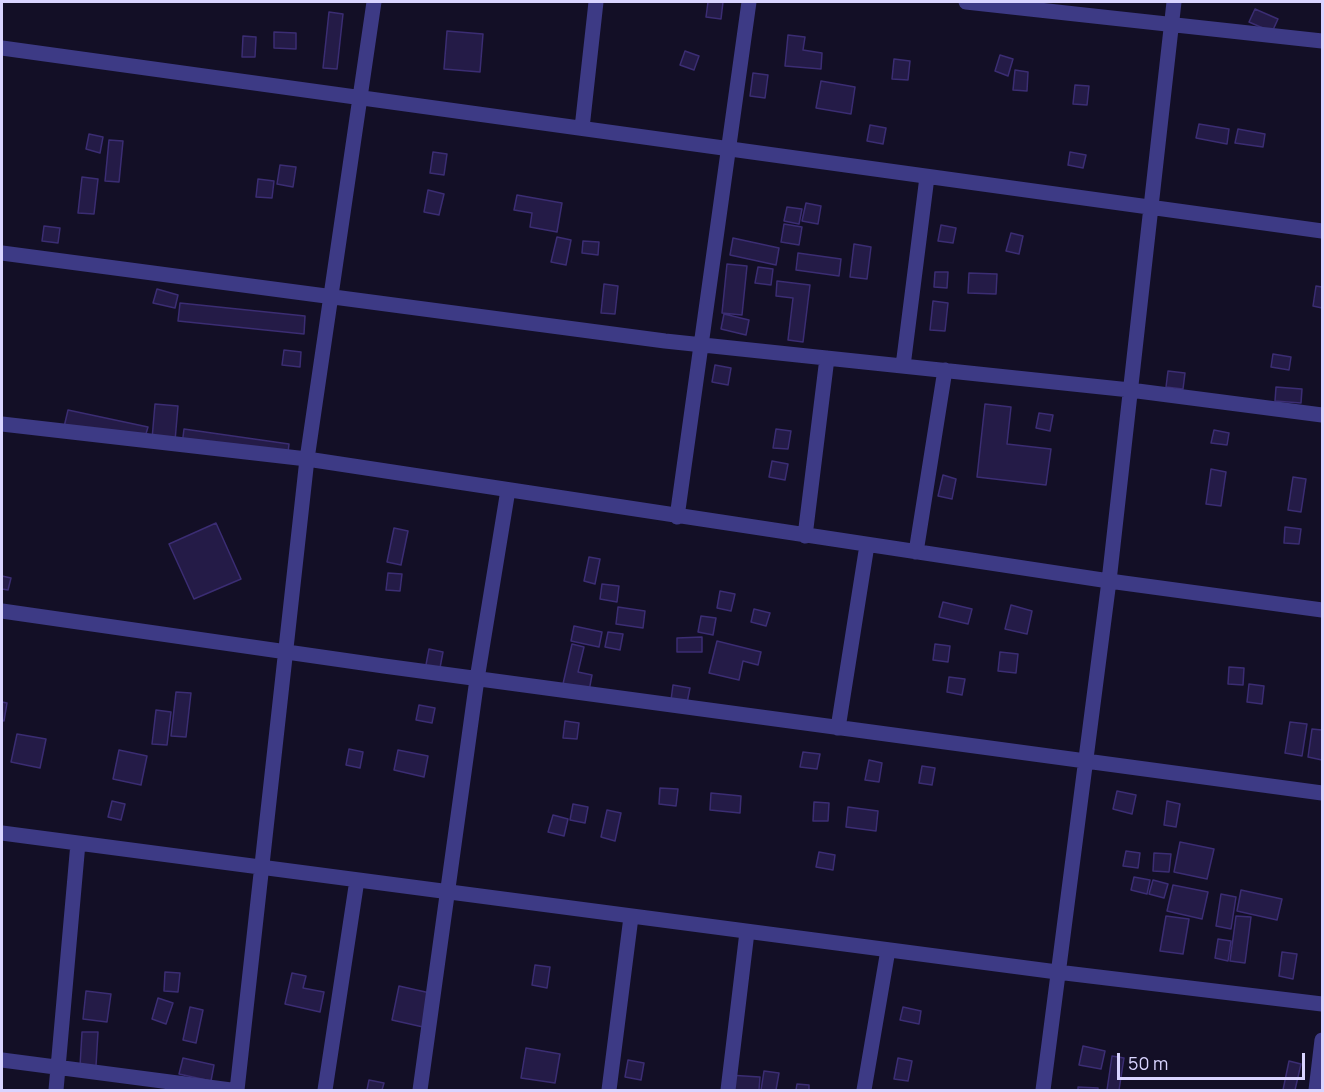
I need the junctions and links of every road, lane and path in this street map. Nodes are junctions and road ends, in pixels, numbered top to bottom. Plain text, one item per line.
1 (374, 2) edge
2 (596, 2) edge
3 (749, 2) edge
4 (966, 2) edge
5 (1174, 2) edge
6 (1171, 23) junction
7 (1323, 41) edge
8 (2, 48) edge
9 (360, 97) junction
10 (582, 128) junction
11 (727, 148) junction
12 (927, 177) junction
13 (1149, 208) junction
14 (1323, 231) edge
15 (2, 253) edge
16 (331, 296) junction
17 (699, 344) junction
18 (827, 358) junction
19 (903, 366) junction
20 (945, 370) junction
21 (1130, 390) junction
22 (1323, 415) edge
23 (2, 424) edge
24 (307, 459) junction
25 (508, 490) junction
26 (676, 517) junction
27 (805, 536) junction
28 (867, 545) junction
29 (916, 552) junction
30 (1109, 581) junction
31 (1323, 610) edge
32 (2, 611) edge
33 (284, 651) junction
34 (477, 679) junction
35 (838, 728) junction
36 (1084, 761) junction
37 (1323, 793) edge
38 (2, 833) edge
39 (78, 843) junction
40 (260, 867) junction
41 (357, 880) junction
42 (446, 893) junction
43 (631, 917) junction
44 (747, 932) junction
45 (888, 950) junction
46 (1057, 972) junction
47 (1323, 1004) edge
48 (1323, 1040) edge
49 (2, 1060) edge
50 (58, 1068) junction
51 (56, 1090) edge
52 (231, 1090) edge
53 (237, 1090) edge
54 (325, 1090) edge
55 (420, 1090) edge
56 (609, 1090) edge
57 (728, 1090) edge
58 (864, 1090) edge
59 (1043, 1090) edge
60 (1316, 1090) edge

1 - 9 street
2 - 10 street
3 - 11 street
4 - 6 street
5 - 6 street
6 - 7 street
6 - 13 street
8 - 9 street
9 - 10 street
9 - 16 street
10 - 11 street
11 - 12 street
11 - 17 street
12 - 13 street
12 - 19 street
13 - 14 street
13 - 21 street
15 - 16 street
16 - 17 street
16 - 24 street
17 - 18 street
17 - 26 street
18 - 19 street
18 - 27 street
19 - 20 street
20 - 21 street
20 - 29 street
21 - 22 street
21 - 30 street
23 - 24 street
24 - 25 street
24 - 33 street
25 - 26 street
25 - 34 street
26 - 27 street
27 - 28 street
28 - 29 street
28 - 35 street
29 - 30 street
30 - 31 street
30 - 36 street
32 - 33 street
33 - 34 street
33 - 40 street
34 - 35 street
34 - 42 street
35 - 36 street
36 - 37 street
36 - 46 street
38 - 39 street
39 - 40 street
39 - 50 street
40 - 41 street
40 - 53 street
41 - 42 street
41 - 54 street
42 - 43 street
42 - 55 street
43 - 44 street
43 - 56 street
44 - 45 street
44 - 57 street
45 - 46 street
45 - 58 street
46 - 47 street
46 - 59 street
48 - 60 street
49 - 50 street
50 - 51 street
50 - 52 street

